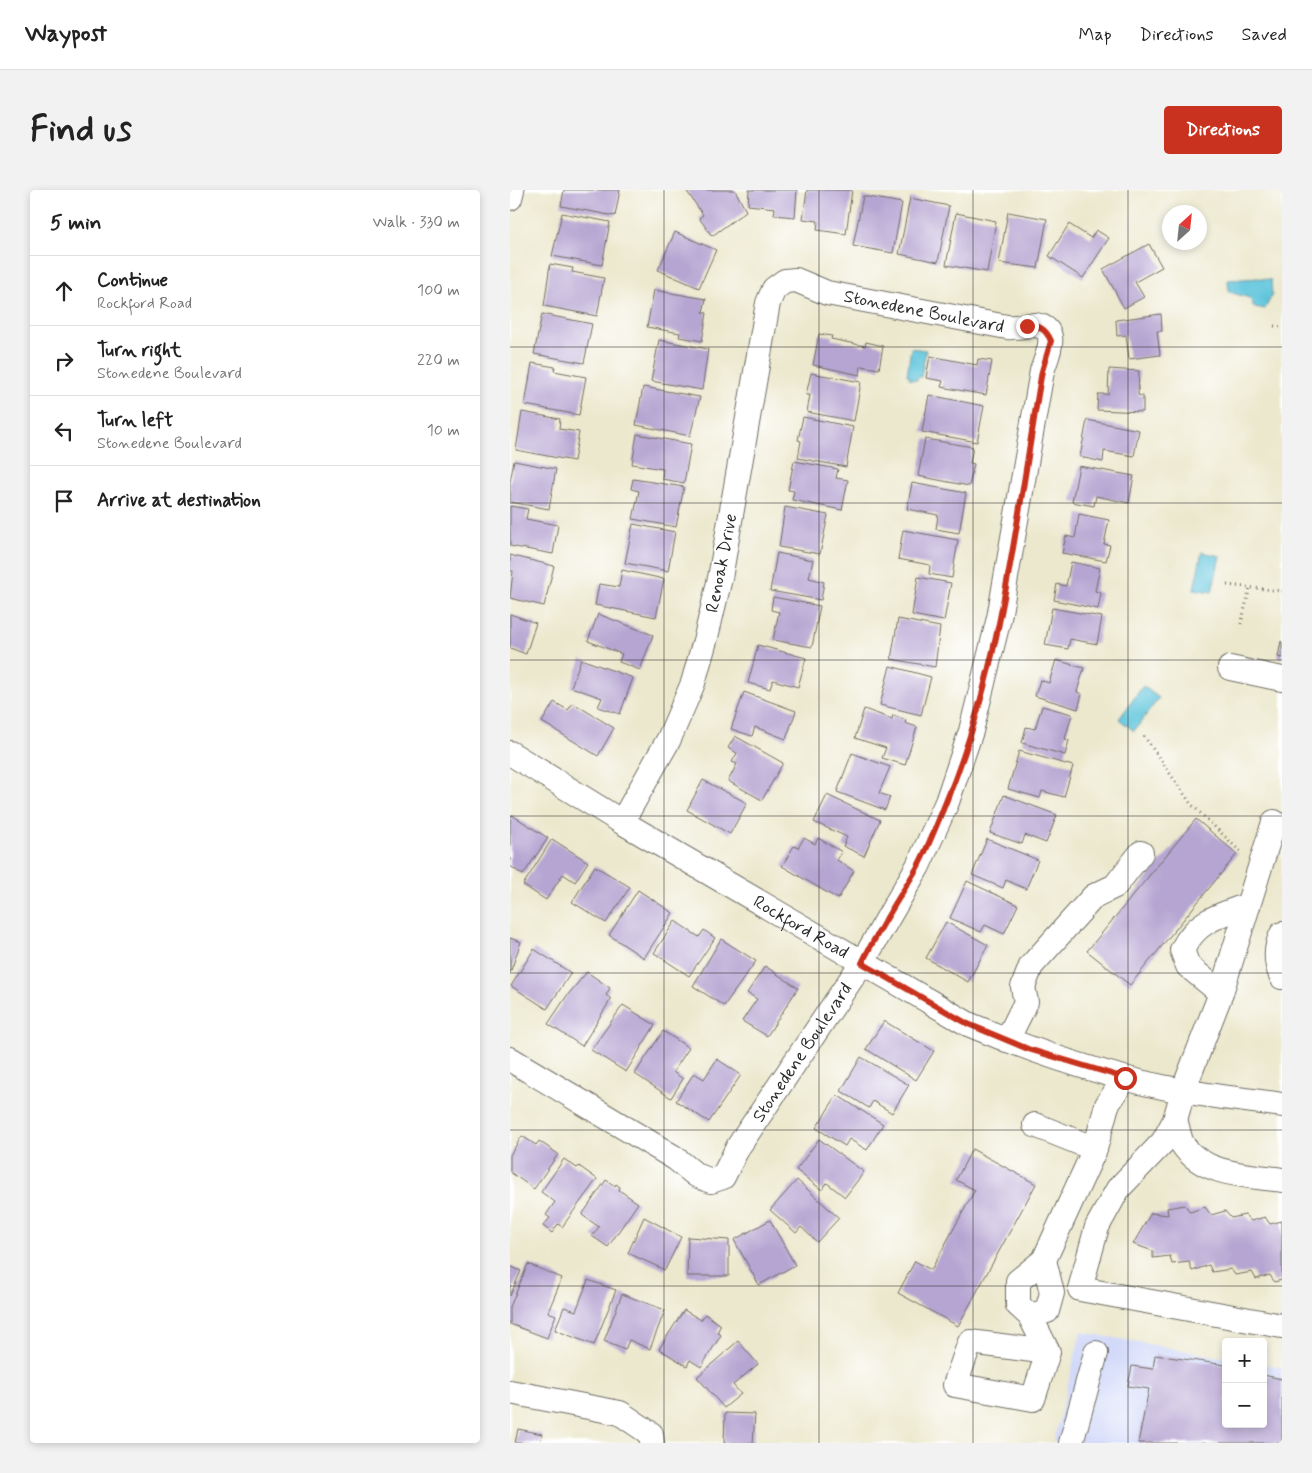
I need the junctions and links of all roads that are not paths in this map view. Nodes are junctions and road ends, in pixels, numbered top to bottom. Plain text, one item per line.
1 (512, 190) edge
2 (510, 198) edge
3 (774, 289) joint
4 (1230, 668) dead end
5 (1282, 679) edge
6 (510, 753) edge
7 (622, 822) junction
8 (1274, 822) dead end
9 (1141, 853) dead end
10 (1248, 906) junction
11 (1282, 934) edge
12 (862, 963) junction
13 (1282, 977) edge
14 (1221, 993) junction
15 (1007, 1040) junction
16 (510, 1059) edge
17 (1125, 1078) junction
18 (1183, 1091) junction
19 (1282, 1104) edge
20 (1175, 1120) junction
21 (1035, 1126) dead end
22 (1095, 1149) junction
23 (1282, 1180) edge
24 (1282, 1326) edge
25 (1048, 1352) dead end
26 (1096, 1353) dead end
27 (510, 1392) edge
28 (652, 1443) edge
29 (1071, 1443) edge

1 - 2 street
3 - 7 street, Renoak Drive
3 - 12 street, Stonedene Boulevard
4 - 5 street
6 - 7 street, Rockford Road
7 - 12 street, Rockford Road
8 - 10 street
9 - 15 street
10 - 14 street
10 - 14 street
11 - 13 street
12 - 15 street, Rockford Road
12 - 16 street, Stonedene Boulevard
14 - 18 street
15 - 17 street, Rockford Road
17 - 18 street, Rockford Road
17 - 22 street
18 - 19 street, Rockford Road
18 - 20 street
20 - 23 street
20 - 24 street
21 - 22 street
22 - 25 street
26 - 29 street
27 - 28 street

